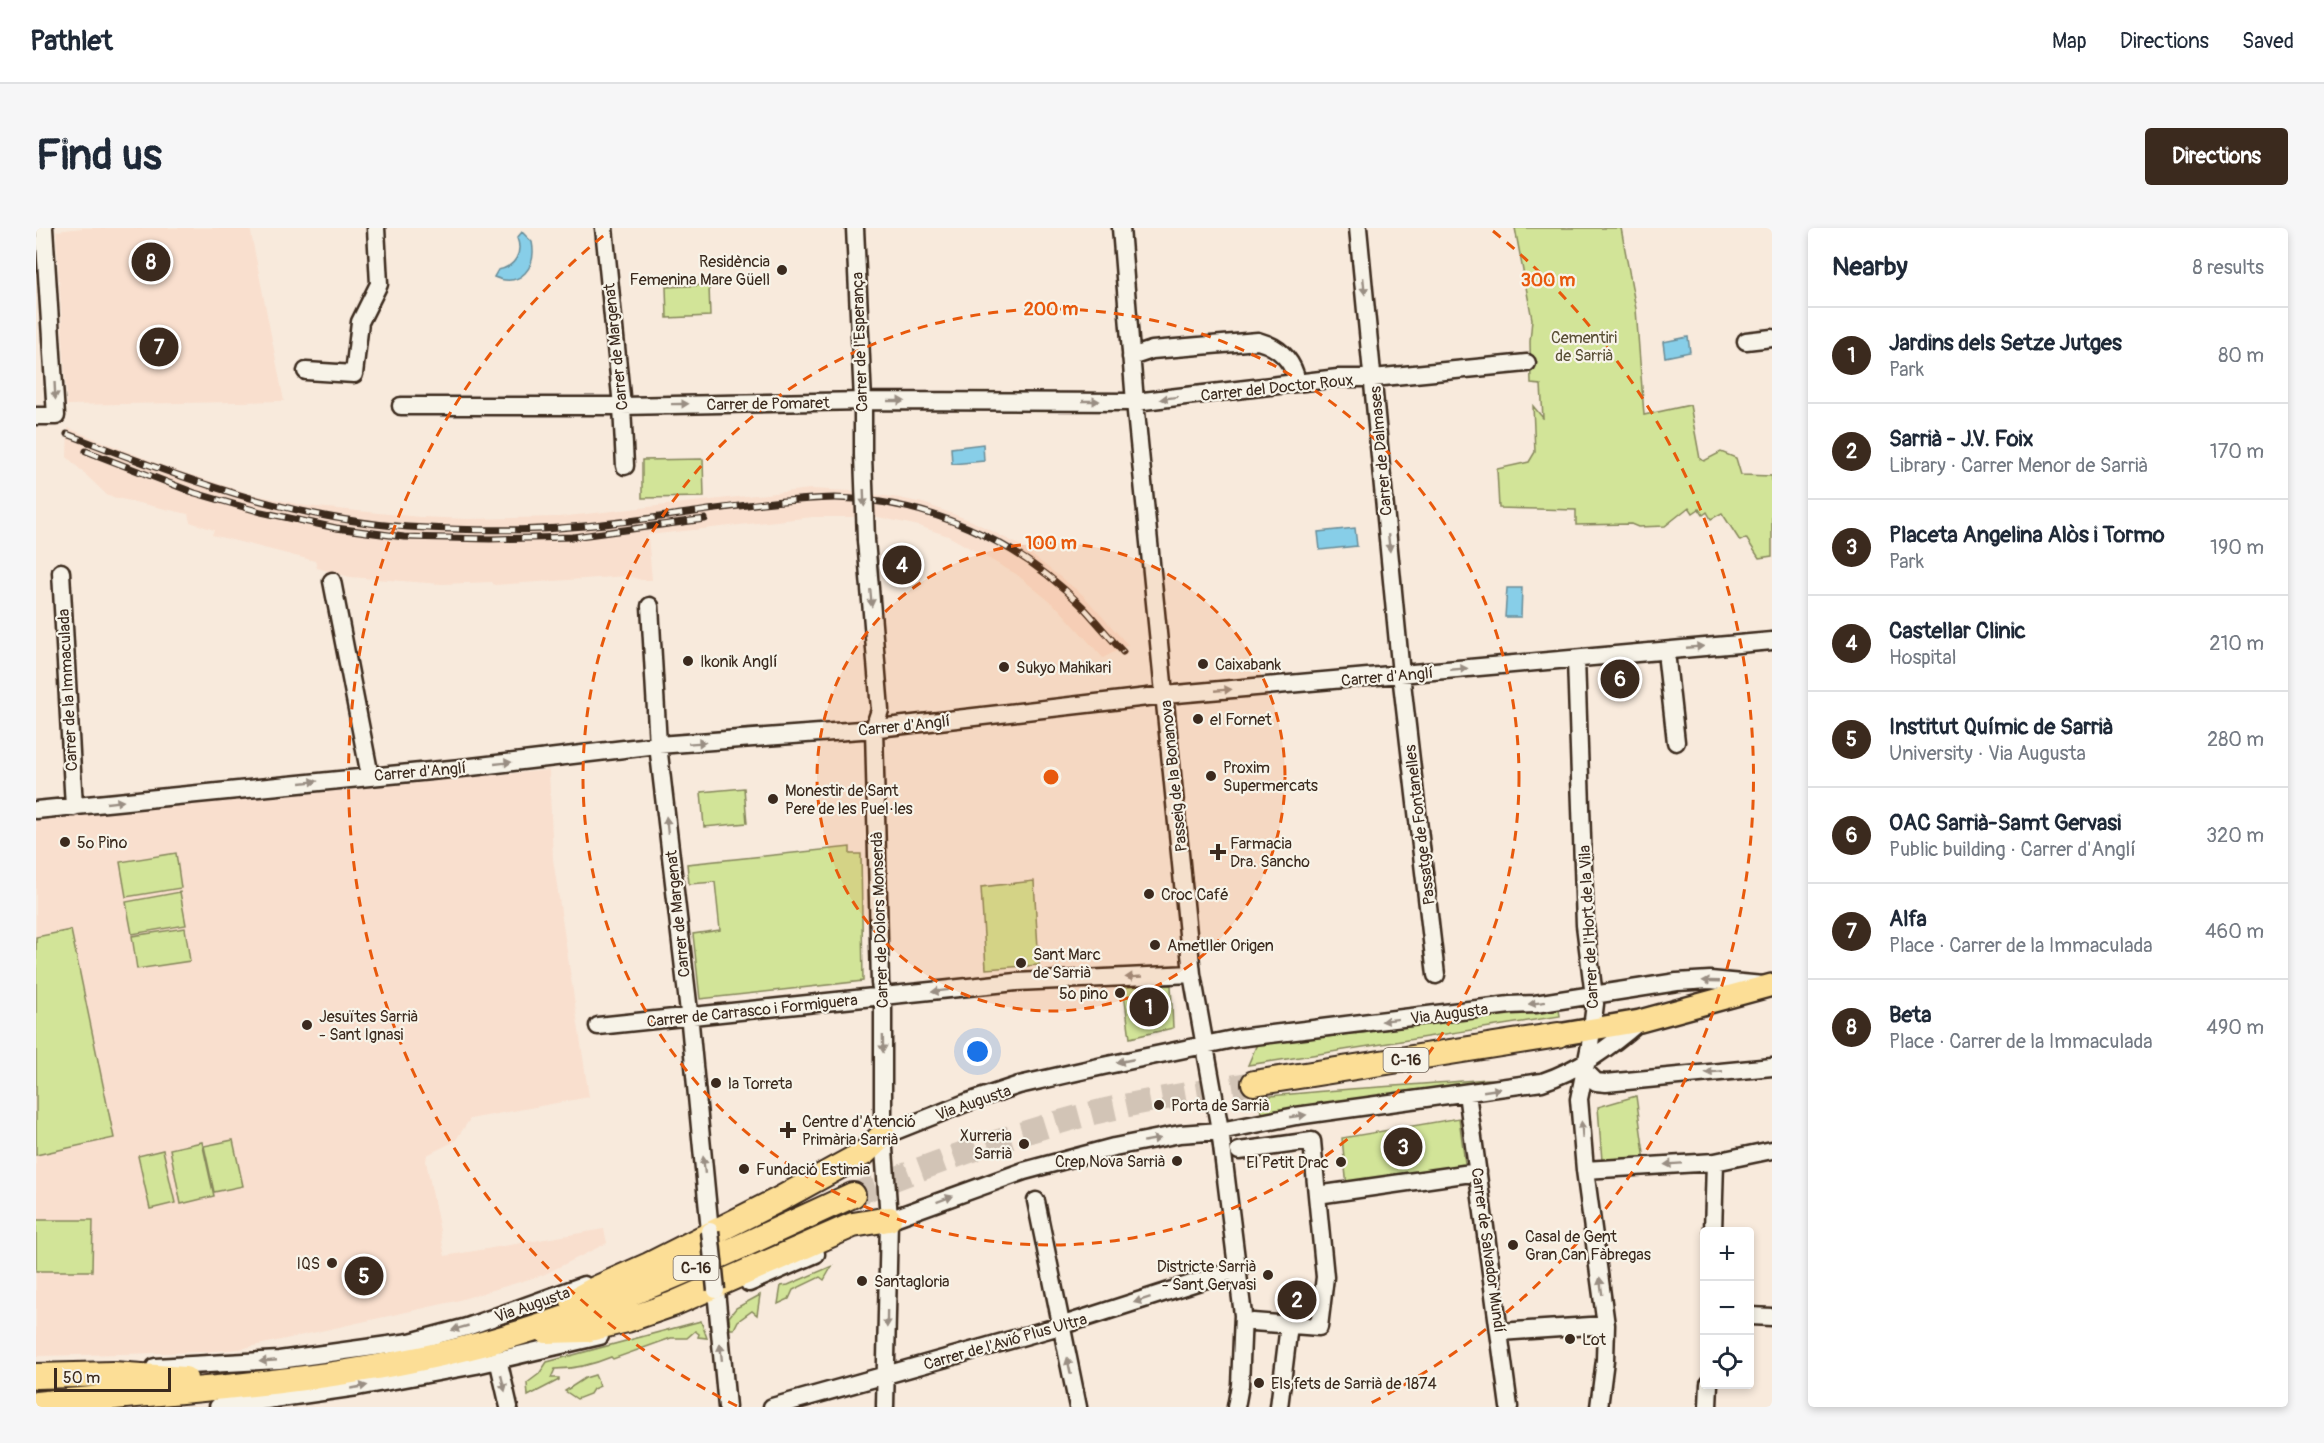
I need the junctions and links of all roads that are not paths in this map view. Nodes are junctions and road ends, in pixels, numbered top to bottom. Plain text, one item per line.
1 (44, 228) edge
2 (376, 228) edge
3 (604, 228) edge
4 (855, 228) edge
5 (1121, 228) edge
6 (1358, 228) edge
7 (1772, 338) edge
8 (1746, 340) dead end
9 (1131, 357) junction
10 (1527, 363) dead end
11 (306, 370) dead end
12 (1295, 374) dead end
13 (1373, 378) junction
14 (863, 401) junction
15 (1135, 402) junction
16 (401, 406) dead end
17 (622, 406) junction
18 (36, 416) edge
19 (862, 455) joint
20 (625, 466) dead end
21 (61, 572) dead end
22 (332, 581) dead end
23 (650, 606) dead end
24 (1772, 640) edge
25 (1576, 659) junction
26 (1667, 661) dead end
27 (1401, 674) junction
28 (1165, 695) junction
29 (874, 728) junction
30 (1676, 742) dead end
31 (658, 745) junction
32 (370, 776) junction
33 (74, 807) junction
34 (36, 810) edge
35 (1192, 974) junction
36 (1436, 975) dead end
37 (1771, 985) edge
38 (1594, 993) junction
39 (883, 997) junction
40 (689, 1015) junction
41 (1640, 1021) junction
42 (598, 1026) dead end
43 (1591, 1030) junction
44 (1558, 1035) joint
45 (1204, 1045) junction
46 (1586, 1066) junction
47 (1772, 1067) edge
48 (1254, 1083) tunnel mouth
49 (1467, 1093) junction
50 (1220, 1131) junction
51 (883, 1135) junction
52 (1772, 1150) edge
53 (1239, 1151) dead end
54 (1715, 1162) junction
55 (1584, 1170) junction
56 (1478, 1172) junction
57 (852, 1195) tunnel mouth
58 (1317, 1195) junction
59 (1036, 1201) dead end
60 (890, 1219) junction
61 (710, 1227) junction
62 (1713, 1227) edge
63 (1238, 1269) junction
64 (717, 1294) junction
65 (1754, 1316) edge
66 (1772, 1317) edge
67 (1248, 1322) junction
68 (1289, 1325) junction
69 (1606, 1325) junction
70 (1060, 1326) junction
71 (535, 1329) junction
72 (1500, 1332) junction
73 (498, 1359) junction
74 (36, 1369) edge
75 (886, 1375) junction
76 (36, 1376) edge
77 (229, 1386) junction
78 (1709, 1389) edge
79 (36, 1404) edge
80 (218, 1407) edge
81 (509, 1407) edge
82 (727, 1407) edge
83 (772, 1407) edge
84 (885, 1407) edge
85 (1078, 1407) edge
86 (1236, 1407) edge
87 (1279, 1407) edge
88 (1509, 1407) edge
89 (1599, 1407) edge
90 (1708, 1407) edge

1 -> 18 street
2 - 11 street
3 - 17 street, Carrer de Margenat
4 - 14 street, Carrer de l'Esperança
5 - 9 street, Passeig de la Bonanova
6 -> 13 street, Carrer de Dalmases
7 - 8 street
9 - 12 street
9 - 15 street, Passeig de la Bonanova
10 - 13 street, Carrer del Doctor Roux
13 -> 15 street, Carrer del Doctor Roux
13 -> 27 street, Carrer de Dalmases
14 -> 15 street, Carrer de Pomaret
17 -> 14 street, Carrer de Pomaret
14 - 19 street, Carrer de l'Esperança
15 - 28 street, Passeig de la Bonanova
16 - 17 street, Carrer de Pomaret
17 - 20 street, Carrer de Margenat
19 -> 29 street, Carrer de Dolors Monserdà, bridge
21 - 33 street, Carrer de la Immaculada
22 - 32 street
23 - 31 street, Carrer de Margenat
25 -> 24 street, Carrer d'Anglí
27 -> 25 street, Carrer d'Anglí
25 - 38 street, Carrer de l'Hort de la Vila
26 - 30 street
28 -> 27 street, Carrer d'Anglí
27 - 36 street, Passatge de Fontanelles
28 - 29 street, Carrer d'Anglí
28 - 35 street, Passeig de la Bonanova
31 -> 29 street, Carrer d'Anglí
29 - 39 street, Carrer de Dolors Monserdà
32 -> 31 street, Carrer d'Anglí
40 -> 31 street, Carrer de Margenat
33 -> 32 street, Carrer d'Anglí
33 - 34 street, Carrer d'Anglí
35 -> 39 street, Carrer de Carrasco i Formiguera
35 - 45 street, Passeig de la Bonanova
37 -> 38 street, Via Augusta
37 - 41 main road, Via Augusta
38 - 43 street, Carrer de l'Hort de la Vila
38 -> 45 street, Via Augusta
39 - 40 street, Carrer de Carrasco i Formiguera
39 -> 51 street, Carrer de Dolors Monserdà
40 - 42 street, Carrer de Carrasco i Formiguera
61 -> 40 street, Carrer de Margenat
41 - 43 main road, Via Augusta
41 - 46 street, Via Augusta
43 - 44 main road, Via Augusta
43 - 46 street, Carrer de l'Hort de la Vila
44 - 48 highway, C-16
45 - 50 street, Passeig de la Bonanova
45 -> 51 street, Via Augusta
47 -> 46 street
49 -> 46 street, Via Augusta
55 -> 46 street, Carrer de l'Hort de la Vila
50 -> 49 street, Via Augusta
49 - 56 street, Carrer de Salvador Mundí
60 -> 50 street, Via Augusta
50 - 63 street, Passeig de la Bonanova
51 - 60 street, Carrer de Dolors Monserdà
51 - 61 street, Via Augusta
51 - 71 highway
52 - 54 street
53 - 58 street
54 -> 55 street
54 - 62 street
69 -> 55 street, Carrer de l'Hort de la Vila
56 - 58 street
56 - 72 street, Carrer de Salvador Mundí
57 - 71 highway, C-16
58 - 68 street
59 - 70 street
60 - 64 street, Via Augusta
60 - 71 highway
60 -> 75 street
61 - 64 street, Carrer de Margenat, bridge
61 -> 74 street, Via Augusta
63 - 67 street, Passeig de la Bonanova
63 -> 70 street, Carrer de l'Avió Plus Ultra
64 - 73 street, Via Augusta
82 -> 64 street
65 - 66 street
67 - 68 street
67 - 86 street, Passeig de la Bonanova
68 - 87 street
69 - 72 street
69 - 89 street, Carrer de l'Hort de la Vila
70 - 75 street, Carrer de l'Avió Plus Ultra
85 -> 70 street
71 - 77 highway, C-16
72 - 88 street, Carrer de Salvador Mundí
80 -> 73 street, Via Augusta
73 -> 81 street
75 - 83 street, Carrer de l'Avió Plus Ultra
75 - 84 street
76 - 77 highway
77 - 79 highway, C-16
78 - 90 street

